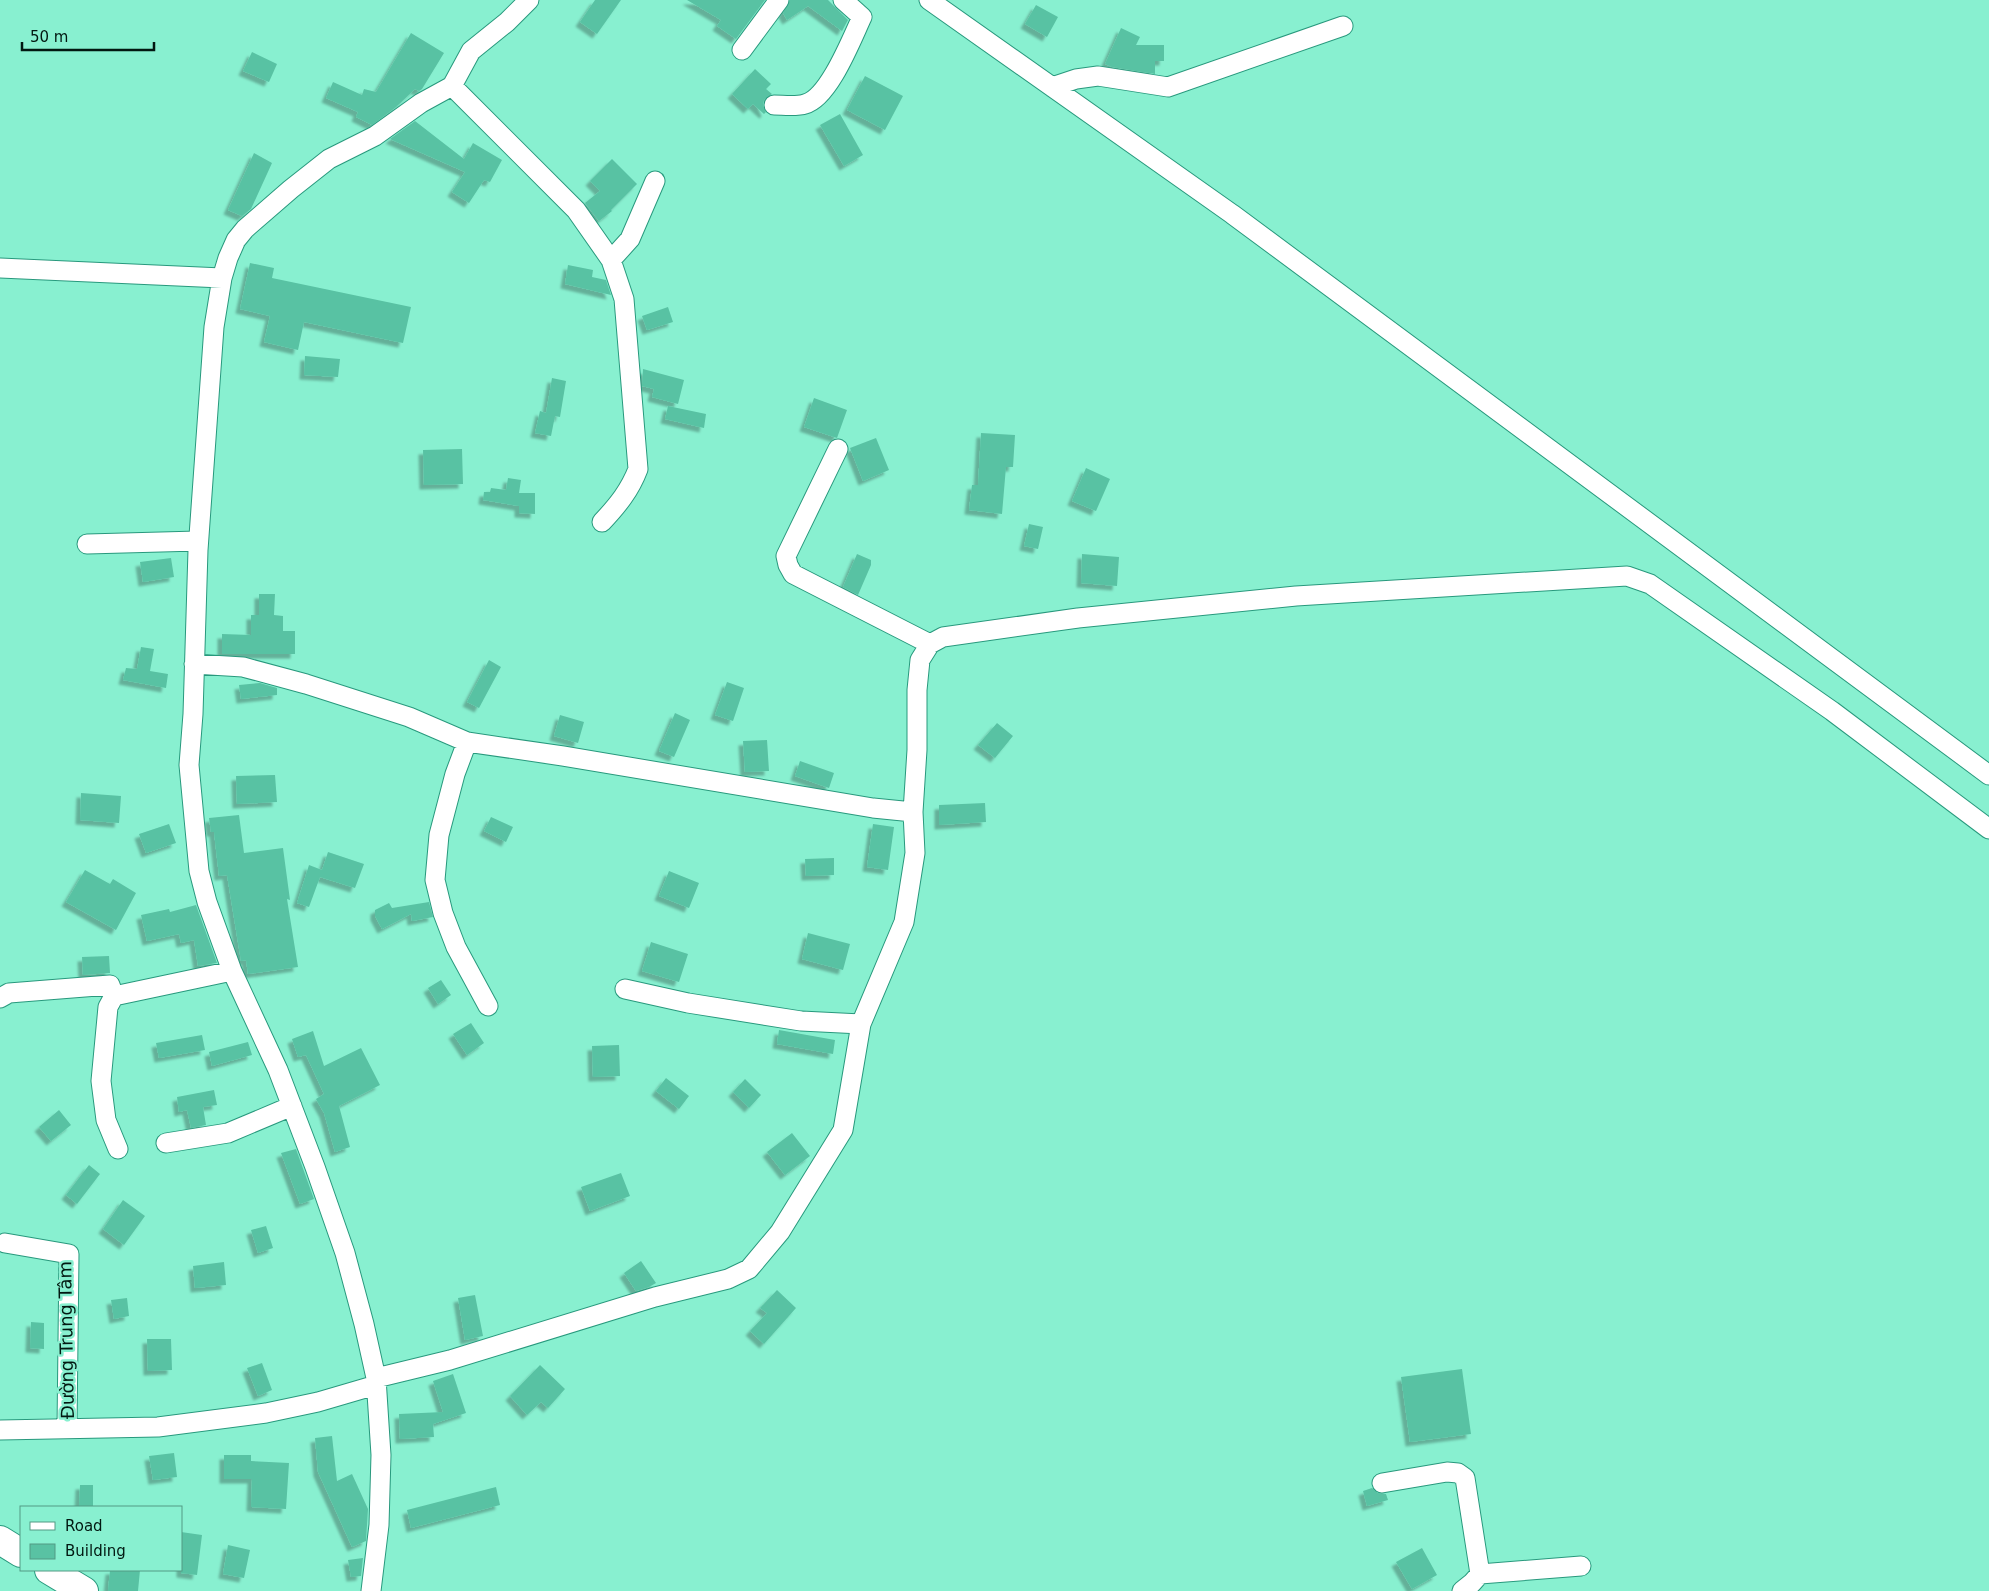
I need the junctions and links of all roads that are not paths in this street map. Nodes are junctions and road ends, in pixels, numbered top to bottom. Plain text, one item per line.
1 (529, 0) edge
2 (779, 0) edge
3 (843, 0) edge
4 (929, 0) edge
5 (1343, 26) dead end
6 (742, 50) dead end
7 (452, 86) junction
8 (1052, 87) junction
9 (774, 105) dead end
10 (656, 180) dead end
11 (612, 260) junction
12 (0, 268) edge
13 (222, 278) junction
14 (838, 449) dead end
15 (602, 522) dead end
16 (198, 541) junction
17 (87, 544) dead end
18 (930, 644) junction
19 (194, 664) junction
20 (467, 742) junction
21 (1989, 775) edge
22 (913, 812) junction
23 (1989, 829) edge
24 (232, 971) junction
25 (625, 989) dead end
26 (114, 996) junction
27 (0, 998) edge
28 (488, 1006) dead end
29 (861, 1024) junction
30 (292, 1106) junction
31 (166, 1143) dead end
32 (118, 1149) dead end
33 (5, 1243) dead end
34 (376, 1382) junction
35 (67, 1428) junction
36 (0, 1430) edge
37 (1382, 1483) dead end
38 (0, 1540) edge
39 (20, 1552) edge
40 (1581, 1566) dead end
41 (51, 1571) edge
42 (1480, 1574) junction
43 (84, 1591) edge
44 (371, 1591) edge
45 (1462, 1591) edge

1 - 7 street
2 - 6 street
3 - 9 street
4 - 8 street
5 - 8 street
7 - 11 street
7 - 13 street
8 - 21 street
10 - 11 street
11 - 15 street
12 - 13 street
13 - 16 street
14 - 18 street
16 - 17 street
16 - 19 street
18 - 22 street
18 - 23 street
19 - 20 street
19 - 24 street
20 - 22 street
20 - 28 street
22 - 29 street
24 - 26 street
24 - 30 street
25 - 29 street
26 - 27 street
26 - 32 street
29 - 34 street
30 - 31 street
30 - 34 street
33 - 35 street, Đường Trung Tâm
34 - 35 street
34 - 44 street
35 - 36 street
37 - 42 street
38 - 39 main road
40 - 42 street
41 - 43 main road
42 - 45 street

